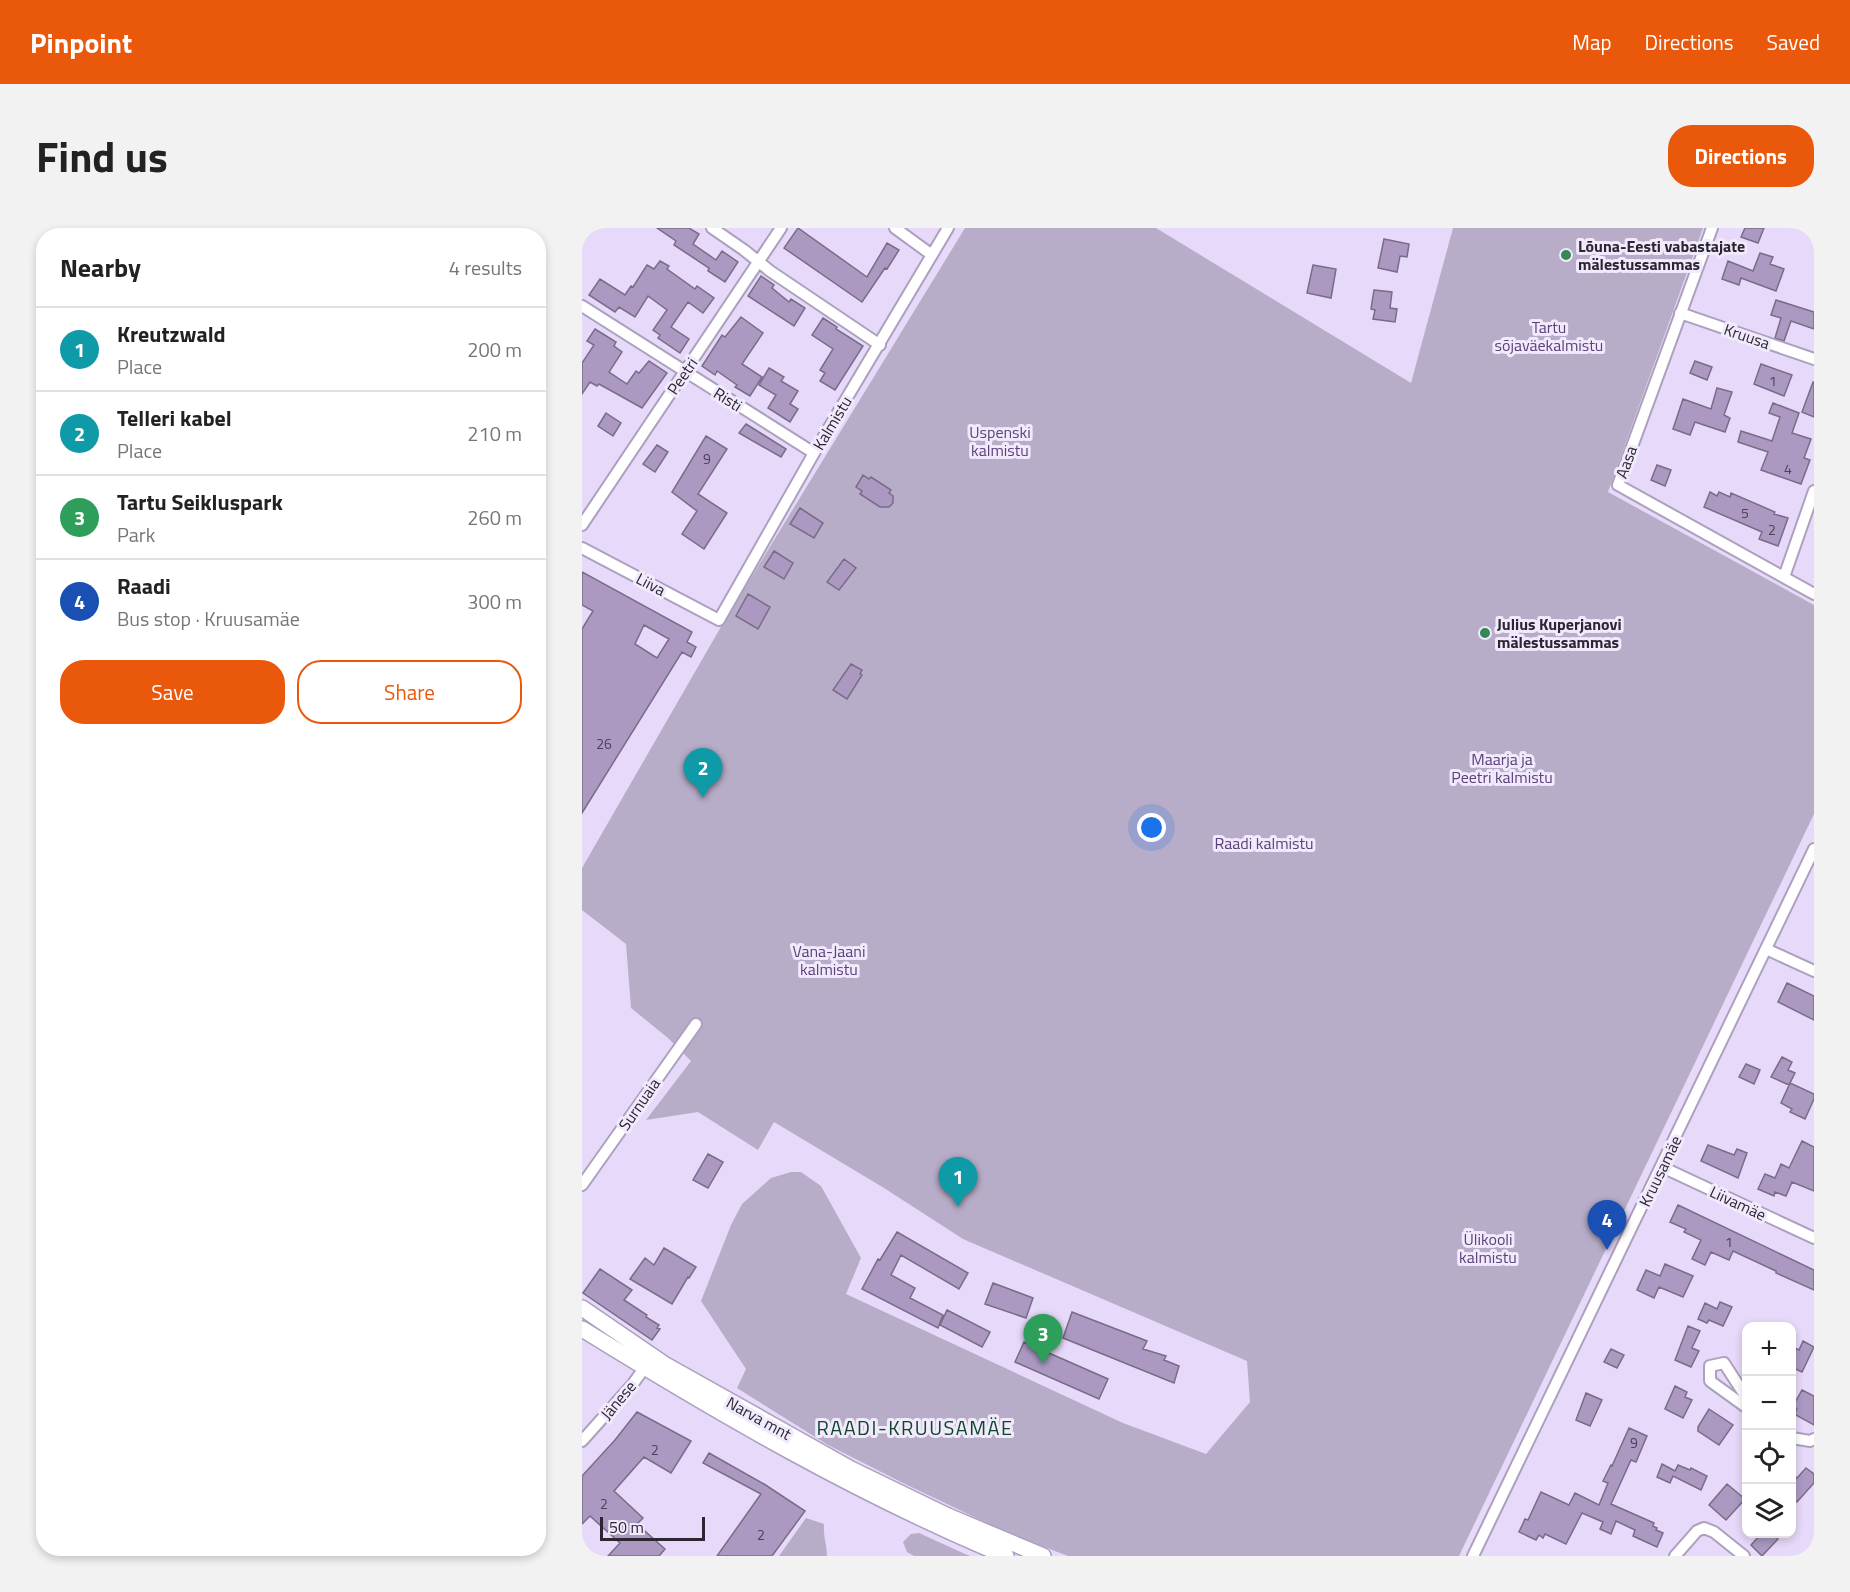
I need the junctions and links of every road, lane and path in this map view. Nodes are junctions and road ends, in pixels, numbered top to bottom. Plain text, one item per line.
1 (712, 228) edge
2 (781, 228) edge
3 (895, 228) edge
4 (948, 228) edge
5 (1712, 228) edge
6 (932, 255) junction
7 (759, 262) junction
8 (582, 306) edge
9 (1680, 313) junction
10 (880, 345) junction
11 (1814, 359) edge
12 (685, 371) junction
13 (814, 453) junction
14 (1814, 491) edge
15 (582, 525) edge
16 (582, 548) edge
17 (1784, 577) junction
18 (1814, 594) edge
19 (719, 620) joint
20 (1814, 849) edge
21 (1767, 949) junction
22 (1814, 971) edge
23 (696, 1024) dead end
24 (1662, 1167) junction
25 (582, 1185) edge
26 (1814, 1238) edge
27 (582, 1308) edge
28 (582, 1329) edge
29 (648, 1362) junction
30 (1742, 1391) edge
31 (1742, 1404) edge
32 (1796, 1439) edge
33 (1814, 1439) edge
34 (582, 1441) edge
35 (1006, 1556) edge
36 (1043, 1556) edge
37 (1473, 1556) edge
38 (1675, 1556) edge
39 (1744, 1556) edge

1 - 7 street
2 - 7 street, Peetri
3 - 6 street
4 - 6 street, Kalmistu
5 - 9 street, Aasa
6 - 10 street, Kalmistu
7 - 10 street
7 - 12 street, Peetri
8 - 12 street, Risti
9 - 11 street, Kruusa
9 - 17 street, Aasa
10 - 13 street, Kalmistu
12 - 13 street, Risti
12 - 15 street, Peetri
13 - 19 street, Kalmistu
14 - 17 street
16 - 19 street, Liiva
17 - 18 street, Aasa
20 - 21 street, Kruusamäe
21 - 22 street
21 - 24 street, Kruusamäe
23 - 25 street, Surnuaia
24 - 26 street, Liivamäe
24 - 37 street, Kruusamäe
27 - 29 main road, Narva mnt
28 - 29 main road, Narva mnt
29 - 34 street, Jänese
29 - 35 main road, Narva mnt
29 - 36 main road, Narva mnt
30 - 31 street
32 - 33 street
38 - 39 street

